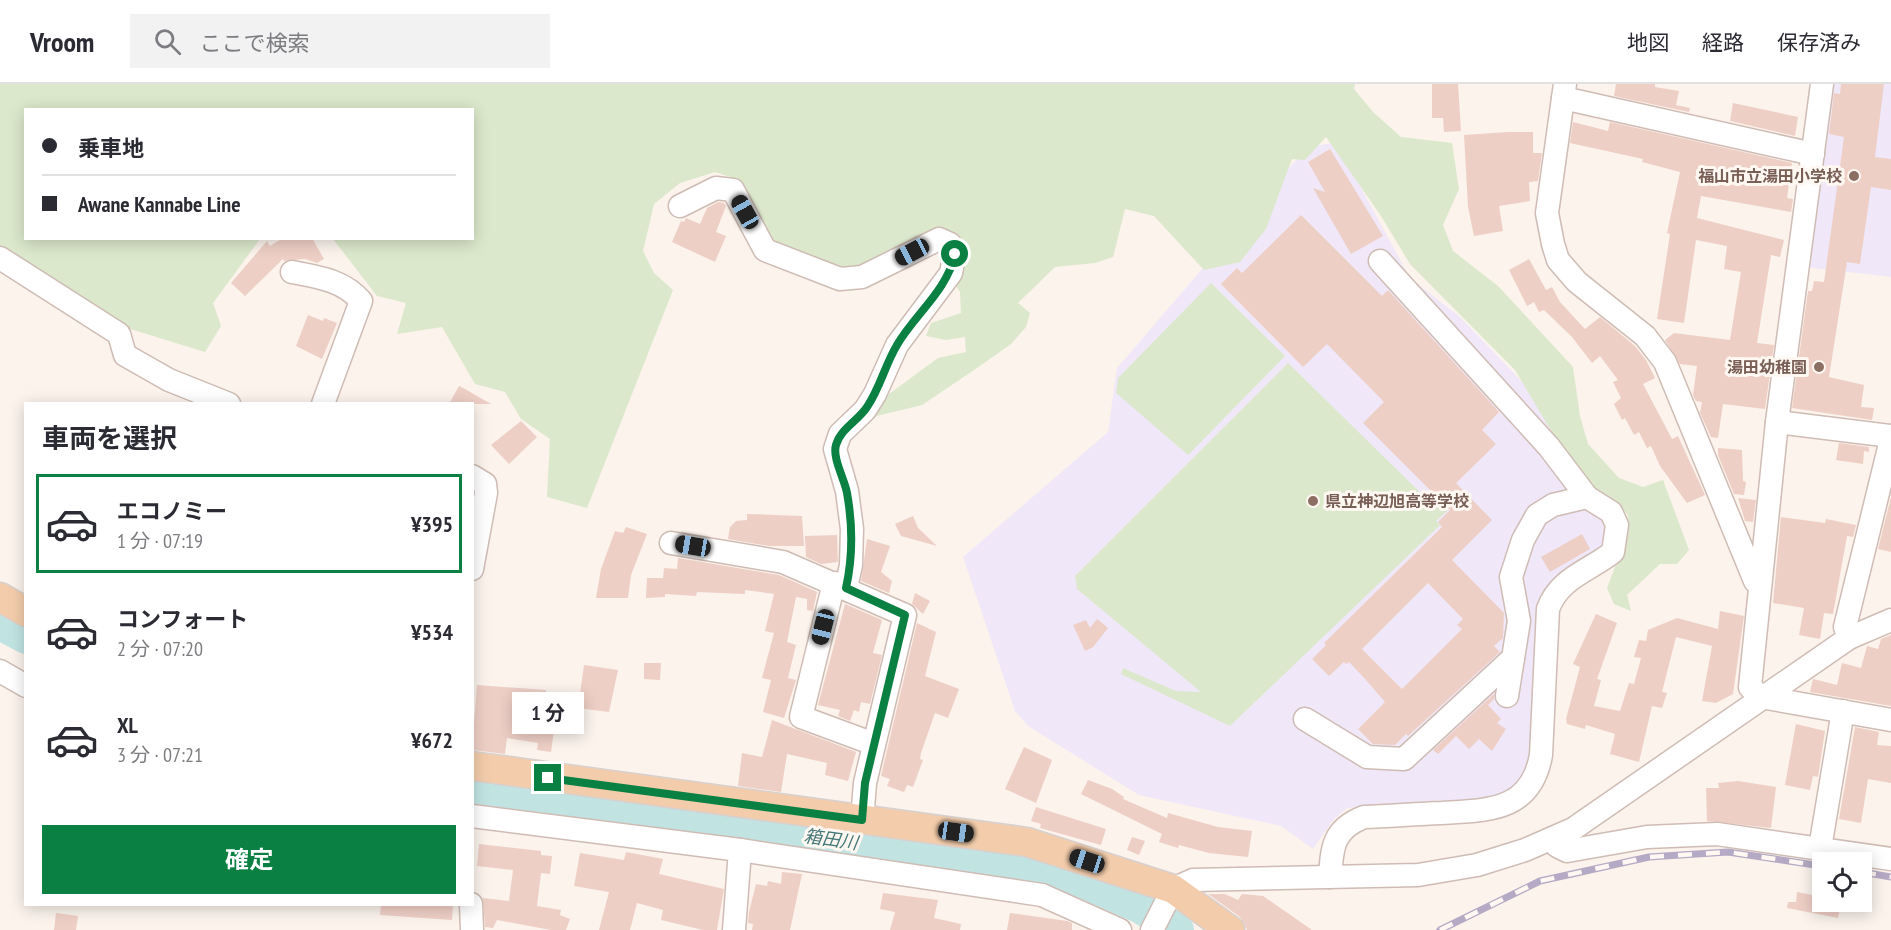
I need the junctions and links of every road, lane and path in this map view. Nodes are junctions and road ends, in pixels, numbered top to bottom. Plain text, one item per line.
1 (1822, 84) edge
2 (1564, 91) edge
3 (1813, 154) junction
4 (680, 206) dead end
5 (0, 258) edge
6 (1380, 261) dead end
7 (292, 272) dead end
8 (224, 402) edge
9 (324, 402) edge
10 (1777, 422) junction
11 (1891, 438) edge
12 (474, 477) edge
13 (1587, 497) junction
14 (671, 543) dead end
15 (474, 558) edge
16 (1759, 582) junction
17 (840, 586) junction
18 (0, 597) edge
19 (24, 611) edge
20 (1891, 620) edge
21 (1849, 638) junction
22 (1513, 658) junction
23 (0, 671) edge
24 (24, 685) edge
25 (1507, 696) dead end
26 (1761, 697) junction
27 (1843, 711) junction
28 (1305, 719) dead end
29 (1891, 720) edge
30 (874, 744) junction
31 (474, 766) edge
32 (474, 816) edge
33 (862, 820) junction
34 (1553, 838) junction
35 (1820, 848) junction
36 (740, 850) junction
37 (1891, 859) edge
38 (1330, 877) junction
39 (1171, 892) junction
40 (471, 906) edge
41 (472, 930) edge
42 (734, 930) edge
43 (1120, 930) edge
44 (1152, 930) edge
45 (1230, 930) edge

1 - 3 street
2 - 3 street
2 - 16 street
3 - 10 street
4 - 17 street
5 - 8 street
6 - 13 street
7 - 9 street
10 - 11 street
10 - 16 street
11 - 21 street
12 - 15 street
13 - 22 street
13 - 38 street
14 - 17 street
16 - 26 street
17 - 30 street
17 - 30 street
18 - 19 main road
20 - 21 street
21 - 26 street
22 - 25 street
22 - 28 street
23 - 24 street
26 - 27 street
26 - 34 street
27 - 29 street
27 - 35 street
30 - 33 street
31 - 33 main road
32 - 36 street
33 - 39 main road
34 - 35 street
34 - 38 street
35 - 37 street
36 - 42 street
36 - 43 street
38 - 39 street
39 - 44 street
39 - 45 main road
40 - 41 street

